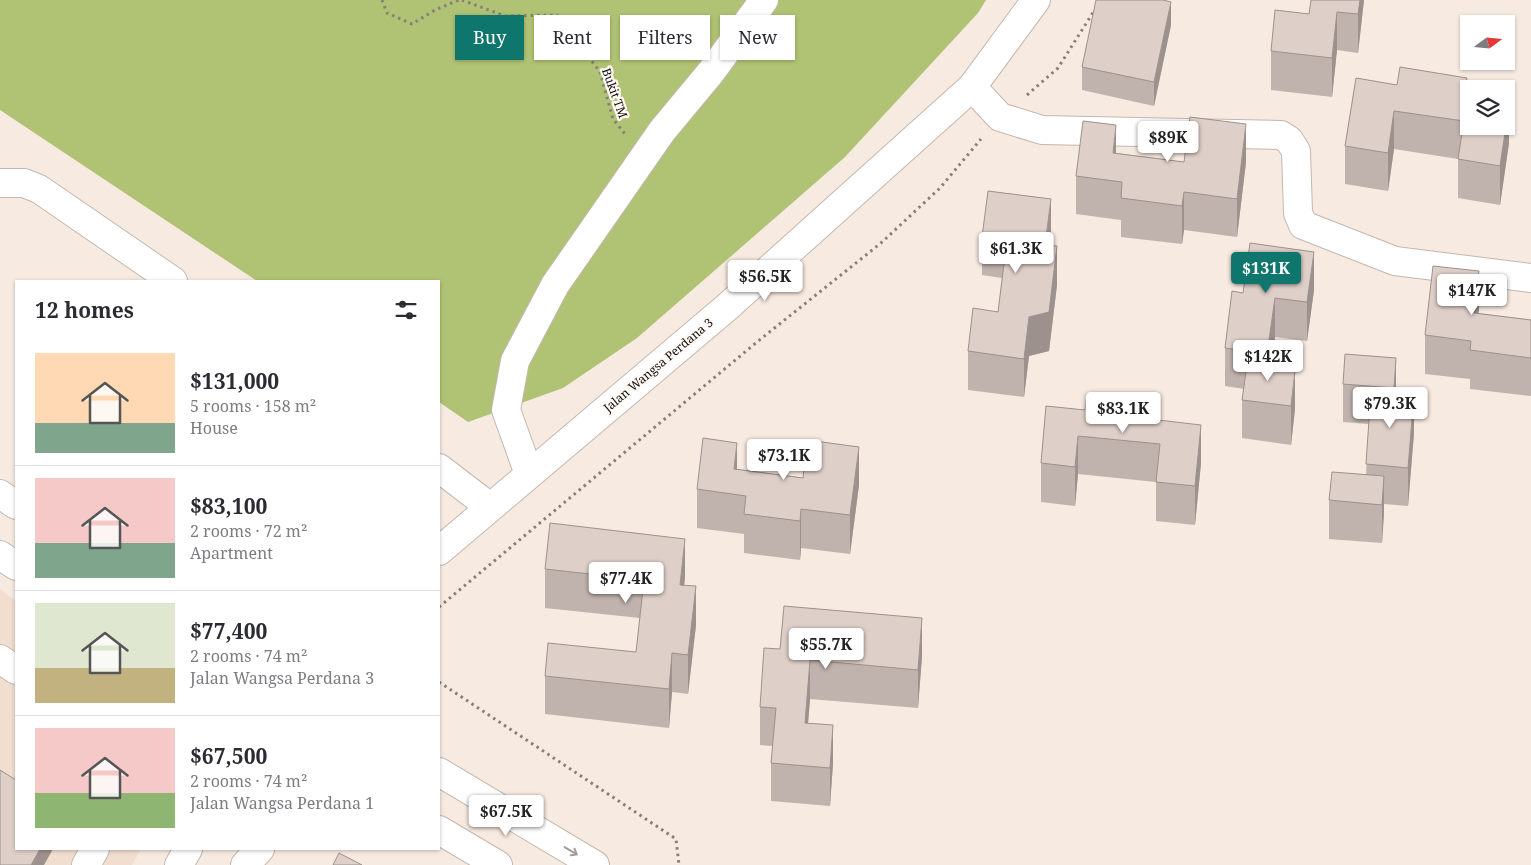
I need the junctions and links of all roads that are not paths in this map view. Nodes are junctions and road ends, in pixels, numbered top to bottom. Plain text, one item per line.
1 (764, 0) edge
2 (1036, 0) edge
3 (972, 87) junction
4 (0, 182) edge
5 (1531, 278) edge
6 (172, 280) edge
7 (440, 469) edge
8 (529, 474) junction
9 (0, 494) edge
10 (15, 504) edge
11 (490, 507) junction
12 (440, 550) edge
13 (0, 555) edge
14 (15, 565) edge
15 (0, 659) edge
16 (15, 669) edge
17 (440, 773) edge
18 (440, 831) edge
19 (94, 850) edge
20 (187, 850) edge
21 (252, 850) edge
22 (259, 850) edge
23 (86, 865) edge
24 (179, 865) edge
25 (245, 865) edge
26 (498, 865) edge
27 (595, 865) edge

1 - 8 street
2 - 3 street, Jalan Wangsa Perdana 3
3 - 5 street
3 - 8 street, Jalan Wangsa Perdana 3
4 - 6 street
7 - 11 street
8 - 11 street, Jalan Wangsa Perdana 3
9 - 10 street
11 - 12 street, Jalan Wangsa Perdana 3
13 - 14 street
15 - 16 street
17 -> 27 street
18 - 26 street
19 - 23 street
20 - 24 street
21 - 25 street
22 - 25 street

